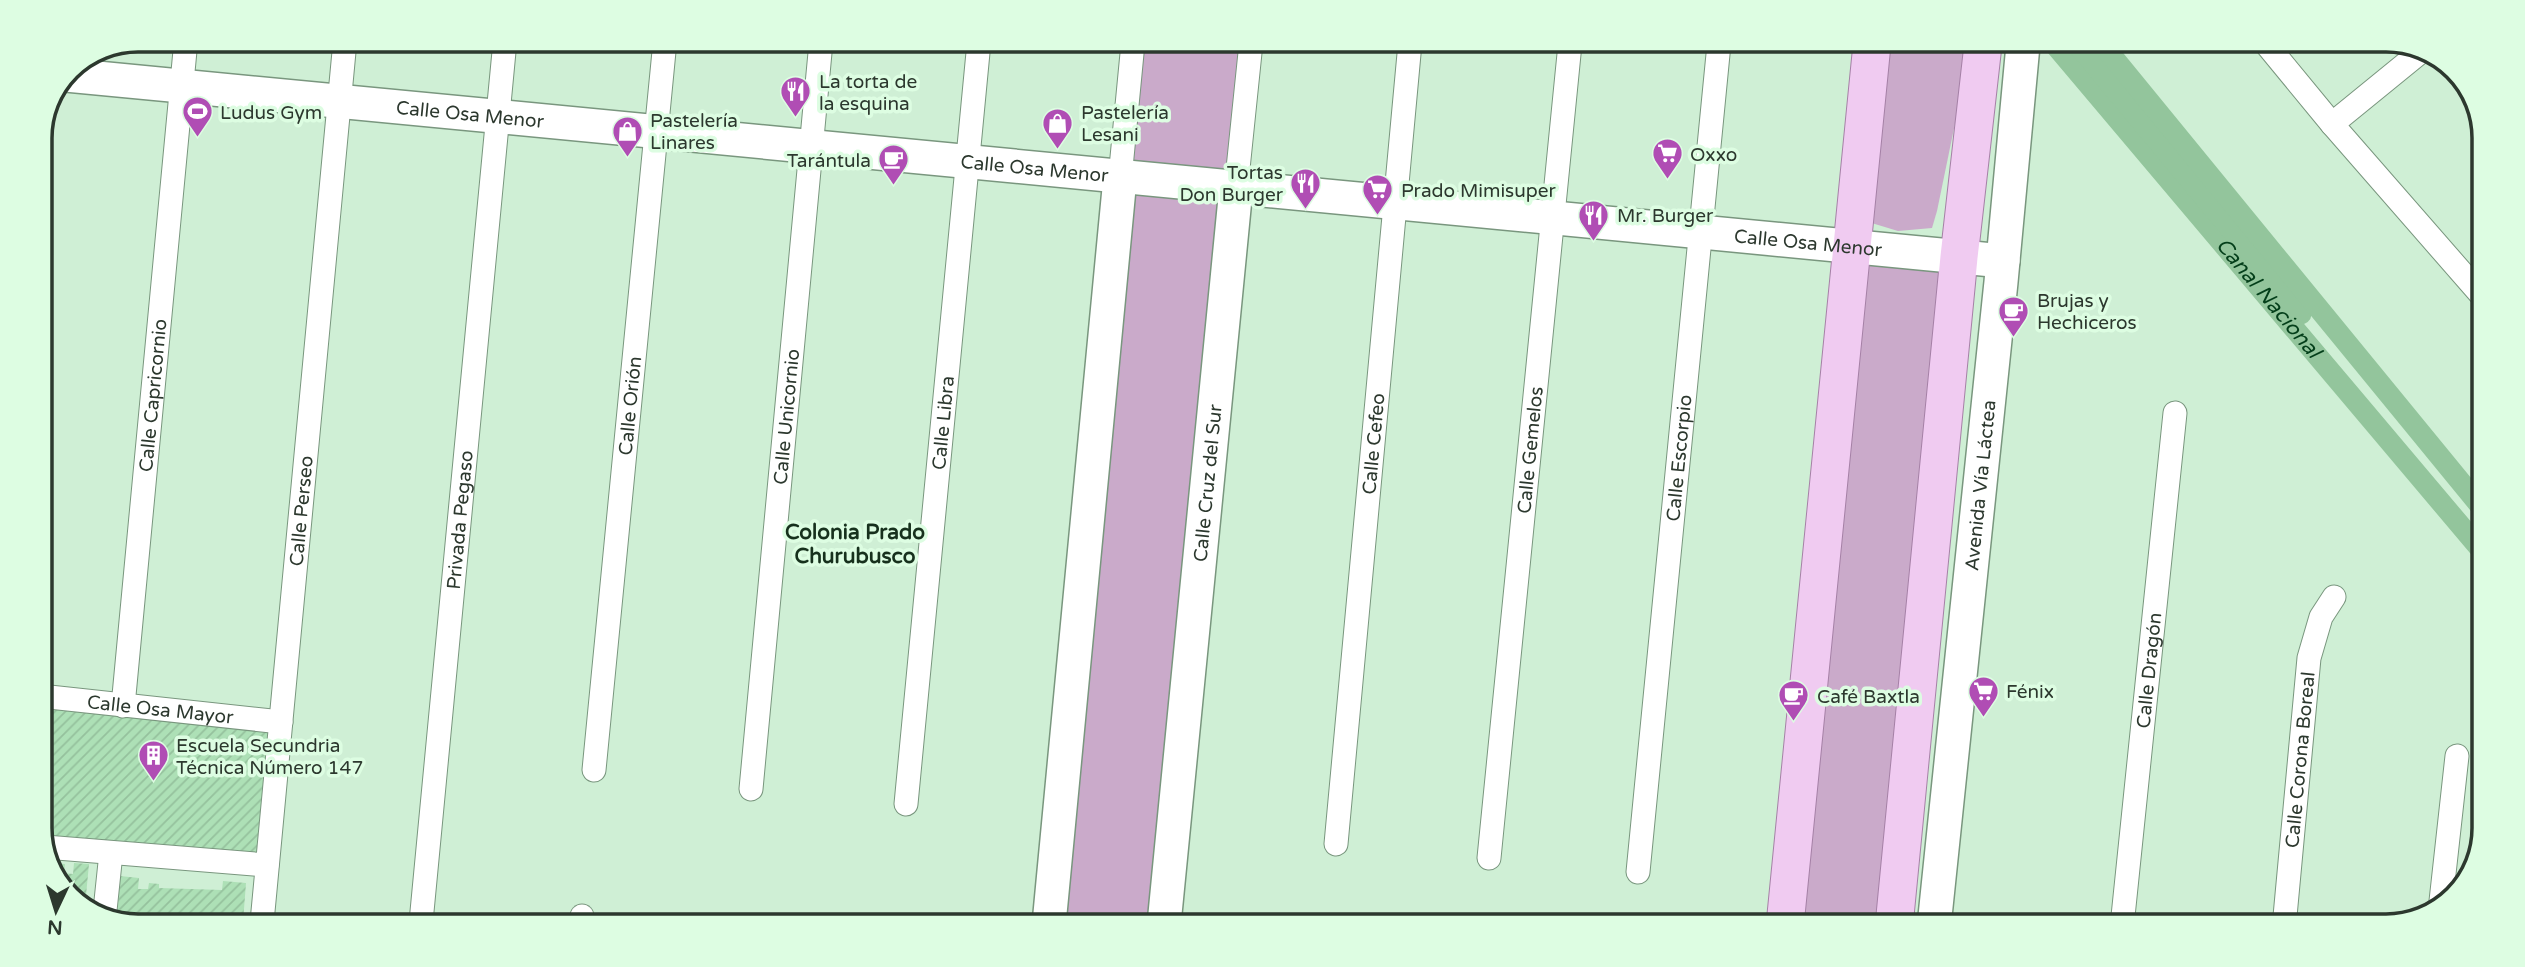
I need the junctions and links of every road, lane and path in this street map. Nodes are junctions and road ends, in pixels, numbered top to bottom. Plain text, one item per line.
1 (185, 53) edge
2 (344, 53) edge
3 (504, 53) edge
4 (664, 53) edge
5 (820, 53) edge
6 (978, 53) edge
7 (1132, 53) edge
8 (1250, 53) edge
9 (1409, 53) edge
10 (1569, 53) edge
11 (1717, 53) edge
12 (1871, 53) edge
13 (1982, 53) edge
14 (2022, 53) edge
15 (2274, 53) edge
16 (2415, 57) edge
17 (80, 76) edge
18 (182, 86) junction
19 (338, 101) junction
20 (498, 118) junction
21 (2332, 124) junction
22 (657, 134) junction
23 (810, 148) junction
24 (966, 163) junction
25 (1119, 178) junction
26 (1236, 188) junction
27 (1395, 204) junction
28 (1552, 218) junction
29 (1701, 232) junction
30 (1851, 247) junction
31 (1959, 257) junction
32 (2003, 261) junction
33 (2472, 276) edge
34 (2175, 413) dead end
35 (2334, 597) dead end
36 (53, 698) edge
37 (123, 706) junction
38 (281, 722) junction
39 (2456, 756) dead end
40 (594, 770) dead end
41 (751, 789) dead end
42 (906, 804) dead end
43 (1336, 844) dead end
44 (55, 848) edge
45 (111, 853) junction
46 (1489, 858) dead end
47 (267, 865) junction
48 (1638, 872) dead end
49 (2442, 893) edge
50 (105, 908) edge
51 (263, 914) edge
52 (422, 914) edge
53 (1050, 914) edge
54 (1165, 914) edge
55 (1786, 914) edge
56 (1895, 914) edge
57 (1935, 914) edge
58 (2123, 914) edge
59 (2285, 914) edge

1 - 18 street, Calle Capricornio
2 - 19 street, Calle Perseo
3 - 20 street, Privada Pegaso
4 - 22 street, Calle Orión
5 - 23 street, Calle Unicornio
6 - 24 street, Calle Libra
7 - 25 street
8 - 26 street, Calle Cruz del Sur
9 - 27 street, Calle Cefeo
10 - 28 street, Calle Gemelos
11 - 29 street, Calle Escorpio
12 - 30 main road
13 - 31 main road
14 - 32 street, Avenida Vía Láctea
15 - 21 street
16 - 21 street
17 - 18 street, Calle Osa Menor
18 - 19 street, Calle Osa Menor
18 - 37 street, Calle Capricornio
19 - 20 street, Calle Osa Menor
19 - 38 street, Calle Perseo
20 - 22 street, Calle Osa Menor
20 - 52 street, Privada Pegaso
21 - 33 street
22 - 23 street, Calle Osa Menor
22 - 40 street, Calle Orión
23 - 24 street, Calle Osa Menor
23 - 41 street, Calle Unicornio
24 - 25 street, Calle Osa Menor
24 - 42 street, Calle Libra
25 - 26 street, Calle Osa Menor
25 - 53 street
26 - 27 street, Calle Osa Menor
26 - 54 street, Calle Cruz del Sur
27 - 28 street, Calle Osa Menor
27 - 43 street, Calle Cefeo
28 - 29 street, Calle Osa Menor
28 - 46 street, Calle Gemelos
29 - 30 street, Calle Osa Menor
29 - 48 street, Calle Escorpio
30 - 31 street, Calle Osa Menor
30 - 55 main road
31 - 32 street, Calle Osa Menor
31 - 56 main road
32 - 57 street, Avenida Vía Láctea
34 - 58 street, Calle Dragón
35 - 59 street, Calle Corona Boreal
36 - 37 street, Calle Osa Mayor
37 - 38 street, Calle Osa Mayor
38 - 47 street, Calle Perseo
39 - 49 street
44 - 45 street
45 - 47 street
45 - 50 street
47 - 51 street, Calle Perseo

